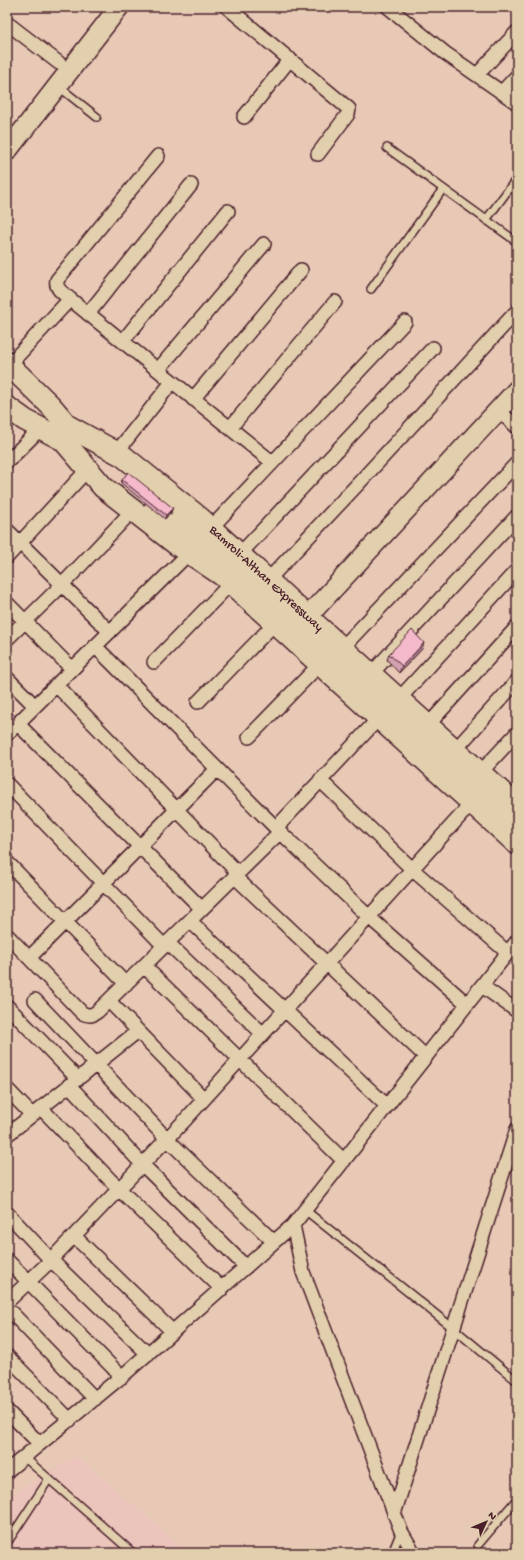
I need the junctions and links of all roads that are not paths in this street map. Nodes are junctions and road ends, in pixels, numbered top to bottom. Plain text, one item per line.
1 (102, 7) edge
2 (119, 7) edge
3 (227, 7) edge
4 (388, 7) edge
5 (7, 23) edge
6 (517, 32) edge
7 (290, 59) junction
8 (59, 63) junction
9 (477, 75) junction
10 (517, 76) edge
11 (57, 86) junction
12 (502, 92) junction
13 (517, 103) edge
14 (97, 117) dead end
15 (244, 117) dead end
16 (7, 129) edge
17 (387, 148) dead end
18 (7, 151) edge
19 (318, 154) dead end
20 (158, 156) dead end
21 (517, 178) edge
22 (191, 185) dead end
23 (443, 189) junction
24 (228, 211) dead end
25 (486, 220) junction
26 (517, 242) edge
27 (264, 244) dead end
28 (301, 270) dead end
29 (371, 289) dead end
30 (70, 299) junction
31 (334, 302) dead end
32 (517, 311) edge
33 (88, 314) junction
34 (405, 322) dead end
35 (123, 342) junction
36 (433, 348) dead end
37 (158, 370) junction
38 (8, 378) edge
39 (172, 382) junction
40 (517, 390) edge
41 (194, 399) junction
42 (7, 407) edge
43 (498, 410) junction
44 (33, 424) junction
45 (517, 427) edge
46 (230, 428) junction
47 (66, 433) junction
48 (116, 453) junction
49 (7, 462) edge
50 (272, 462) junction
51 (517, 463) edge
52 (88, 469) junction
53 (133, 510) junction
54 (517, 516) edge
55 (211, 528) junction
56 (7, 530) edge
57 (20, 543) junction
58 (189, 553) junction
59 (7, 557) edge
60 (234, 568) junction
61 (517, 570) edge
62 (268, 580) junction
63 (62, 585) junction
64 (7, 603) edge
65 (25, 621) junction
66 (293, 625) junction
67 (517, 627) edge
68 (110, 632) junction
69 (7, 639) edge
70 (95, 646) junction
71 (342, 648) junction
72 (154, 662) dead end
73 (320, 664) junction
74 (72, 669) junction
75 (371, 674) junction
76 (7, 678) edge
77 (517, 681) edge
78 (56, 685) junction
79 (399, 699) junction
80 (198, 702) dead end
81 (35, 706) junction
82 (379, 718) junction
83 (18, 724) junction
84 (428, 725) junction
85 (517, 733) edge
86 (7, 734) edge
87 (249, 737) dead end
88 (455, 750) junction
89 (217, 769) junction
90 (480, 773) junction
91 (320, 780) junction
92 (7, 784) edge
93 (514, 797) edge
94 (472, 803) junction
95 (177, 810) junction
96 (517, 829) edge
97 (278, 830) junction
98 (517, 844) edge
99 (140, 847) junction
100 (7, 862) edge
101 (412, 869) junction
102 (237, 875) junction
103 (103, 883) junction
104 (202, 909) junction
105 (369, 917) junction
106 (190, 921) junction
107 (66, 922) junction
108 (7, 935) edge
109 (517, 941) edge
110 (166, 944) junction
111 (508, 953) junction
112 (29, 958) junction
113 (326, 964) junction
114 (144, 966) junction
115 (126, 984) junction
116 (482, 986) junction
117 (35, 1000) dead end
118 (108, 1001) junction
119 (467, 1004) junction
120 (284, 1010) junction
121 (8, 1011) edge
122 (517, 1011) edge
123 (138, 1031) junction
124 (262, 1034) junction
125 (426, 1057) junction
126 (240, 1059) junction
127 (96, 1064) junction
128 (74, 1082) junction
129 (7, 1089) edge
130 (204, 1099) junction
131 (387, 1106) junction
132 (37, 1111) junction
133 (517, 1129) edge
134 (7, 1135) edge
135 (167, 1139) junction
136 (344, 1161) junction
137 (142, 1164) junction
138 (119, 1189) junction
139 (305, 1210) junction
140 (7, 1213) edge
141 (293, 1225) junction
142 (74, 1236) junction
143 (274, 1242) junction
144 (7, 1260) edge
145 (51, 1260) junction
146 (246, 1267) junction
147 (28, 1282) junction
148 (222, 1289) junction
149 (7, 1302) edge
150 (7, 1308) edge
151 (453, 1328) junction
152 (173, 1332) junction
153 (148, 1354) junction
154 (7, 1356) edge
155 (122, 1377) junction
156 (517, 1381) edge
157 (95, 1399) junction
158 (7, 1411) edge
159 (70, 1420) junction
160 (40, 1444) junction
161 (24, 1457) junction
162 (7, 1471) edge
163 (49, 1479) junction
164 (517, 1499) edge
165 (394, 1514) junction
166 (401, 1532) junction
167 (7, 1543) edge
168 (478, 1545) dead end
169 (133, 1553) edge
170 (392, 1553) edge
171 (414, 1553) edge

1 - 8 street
2 - 11 street
3 - 7 street
4 - 9 street
5 - 8 street
6 - 9 street
7 - 15 street
7 - 19 street
8 - 16 street
9 - 12 street
10 - 12 street
11 - 14 lane
11 - 18 street
12 - 13 street
17 - 23 lane
20 - 30 street
21 - 25 lane
22 - 33 street
23 - 25 lane
23 - 29 lane
24 - 35 street
25 - 26 lane
27 - 37 street
28 - 41 street
30 - 33 street
30 - 38 street
31 - 46 street
32 - 62 street
33 - 35 street
34 - 50 street
35 - 37 street
36 - 60 street
37 - 39 street
38 - 44 main road
38 - 47 main road, Bamroli-Althan Expressway
39 - 41 street
39 - 48 street
40 - 43 street
41 - 46 street
42 - 44 main road
43 - 45 street
43 - 66 street
44 - 47 main road
44 - 49 street
46 - 50 street
47 - 48 main road, Bamroli-Althan Expressway
47 - 52 main road
47 - 60 street
48 - 55 main road, Bamroli-Althan Expressway
50 - 55 street
51 - 71 street
52 - 53 main road
52 - 57 street
53 - 58 main road
53 - 63 street
54 - 75 street
55 - 60 main road, Bamroli-Althan Expressway
56 - 57 street
57 - 59 street
57 - 63 street
58 - 60 main road
58 - 68 street
60 - 62 main road, Bamroli-Althan Expressway
60 - 66 main road
60 - 72 street
61 - 79 street
62 - 66 main road, Bamroli-Althan Expressway
63 - 65 street
63 - 68 street
64 - 65 street
65 - 69 street
65 - 74 street
66 - 71 main road, Bamroli-Althan Expressway
66 - 73 main road
66 - 80 street
66 - 96 street, Bamroli-Althan Expressway
67 - 84 street
68 - 70 street
70 - 74 street
70 - 89 street
71 - 75 main road, Bamroli-Althan Expressway
73 - 82 main road
73 - 87 street
74 - 78 street
75 - 79 main road, Bamroli-Althan Expressway
76 - 81 street
77 - 88 street
78 - 81 street
78 - 95 street
79 - 84 main road, Bamroli-Althan Expressway
81 - 83 street
82 - 91 street
82 - 94 main road
83 - 86 street
83 - 99 street
84 - 88 main road, Bamroli-Althan Expressway
85 - 90 street
88 - 90 main road, Bamroli-Althan Expressway
89 - 95 street
89 - 97 street
90 - 93 main road, Bamroli-Althan Expressway
91 - 97 street
91 - 101 street
92 - 103 street
94 - 98 main road
94 - 101 street
95 - 99 street
95 - 102 street
97 - 102 street
97 - 105 street
99 - 103 street
99 - 104 street
100 - 107 street
101 - 105 street
101 - 111 street
102 - 104 street
102 - 113 street
103 - 107 street
103 - 110 street
104 - 106 street
105 - 113 street
105 - 119 street
106 - 110 street
106 - 120 street
107 - 112 street
107 - 115 street
108 - 112 street
109 - 111 street
110 - 114 street
110 - 124 street
111 - 116 street
112 - 118 street
113 - 120 street
113 - 125 street
114 - 115 street
114 - 126 street
115 - 118 street
116 - 119 street
116 - 122 street
117 - 127 street
118 - 123 street
119 - 125 street
120 - 124 street
120 - 131 street
121 - 128 street
123 - 127 street
123 - 130 street
124 - 126 street
125 - 131 street
126 - 130 street
126 - 136 street
127 - 128 street
127 - 135 street
128 - 132 street
128 - 137 street
129 - 132 street
130 - 135 street
131 - 136 street
132 - 134 street
132 - 138 street
133 - 151 street
135 - 137 street
135 - 143 street
136 - 139 street
137 - 138 street
137 - 146 street
138 - 142 street
138 - 148 street
139 - 141 street
139 - 151 lane
140 - 145 street
141 - 143 street
141 - 165 street
142 - 145 street
142 - 152 street
143 - 146 street
144 - 147 street
145 - 147 street
145 - 153 street
146 - 148 street
147 - 149 street
147 - 155 street
148 - 152 street
150 - 157 street
151 - 156 lane
151 - 165 street
152 - 153 street
153 - 155 street
154 - 159 street
155 - 157 street
157 - 159 street
158 - 160 street
159 - 160 street
160 - 161 street
161 - 162 street
161 - 163 lane
163 - 167 lane
163 - 169 lane
164 - 168 lane
165 - 166 street
166 - 170 lane
166 - 171 street

